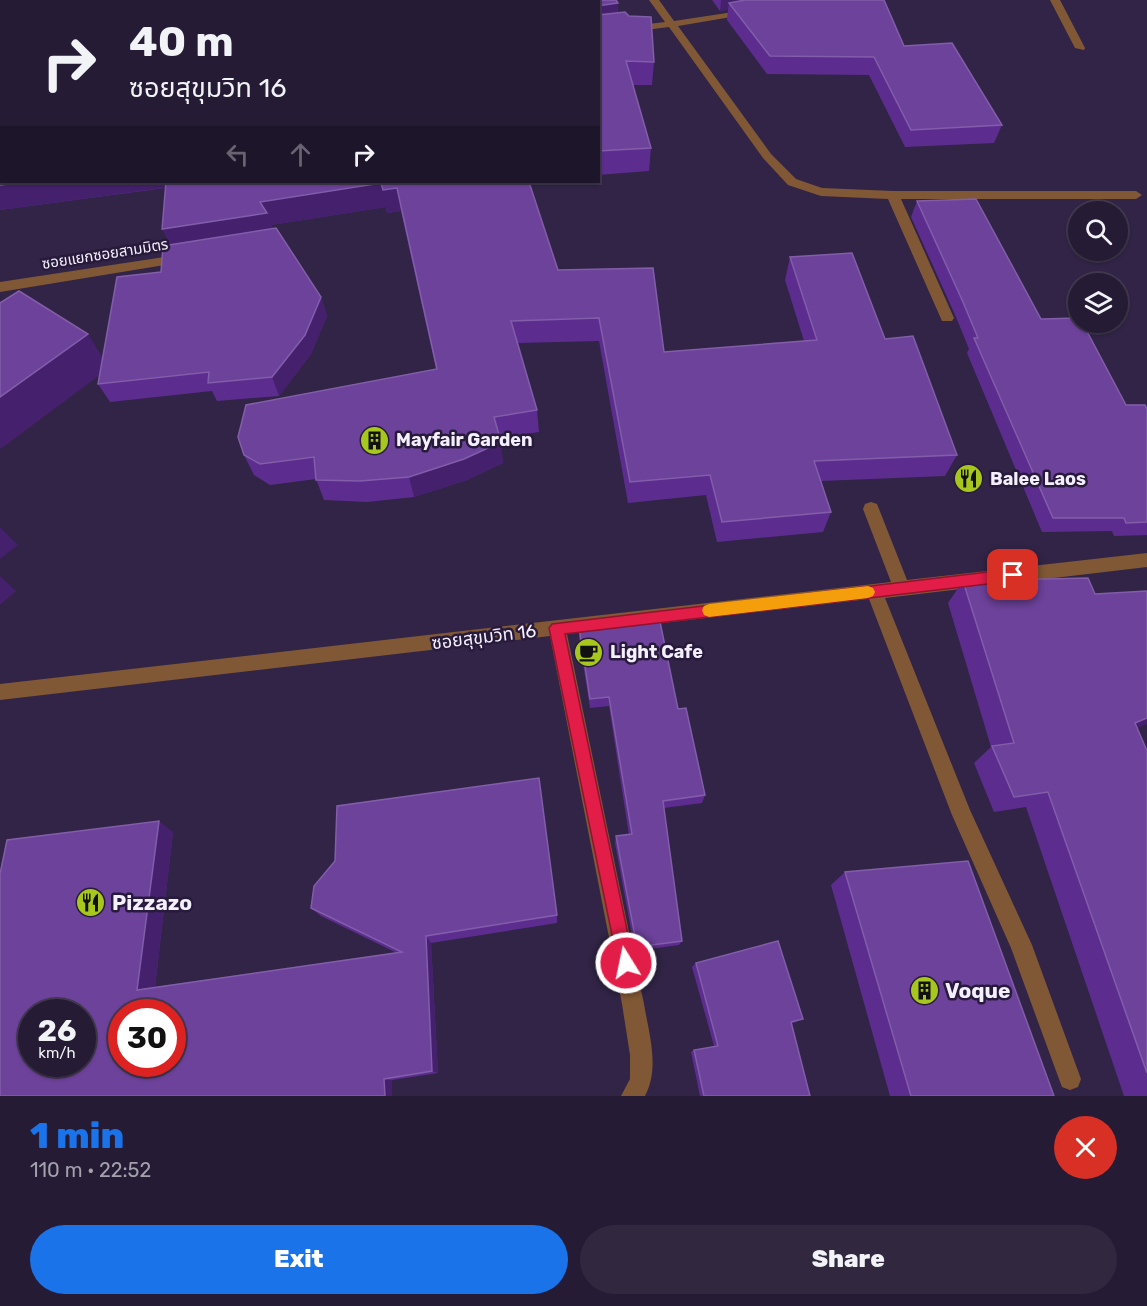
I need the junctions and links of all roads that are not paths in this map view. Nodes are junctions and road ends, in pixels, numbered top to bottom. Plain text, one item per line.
1 (654, 0) edge
2 (1055, 0) edge
3 (764, 8) edge
4 (672, 24) junction
5 (600, 33) edge
6 (1080, 48) dead end
7 (893, 195) junction
8 (1136, 195) dead end
9 (194, 256) edge
10 (0, 288) edge
11 (947, 318) dead end
12 (871, 509) dead end
13 (1147, 560) edge
14 (902, 588) junction
15 (874, 591) junction
16 (557, 628) junction
17 (0, 692) edge
18 (1070, 1079) dead end
19 (633, 1096) edge

1 - 4 street
2 - 6 street
3 - 4 street
4 - 5 street
4 - 7 street
7 - 8 street
7 - 11 street
9 - 10 street, ซอยแยกซอยสามมิตร
12 - 14 street
13 - 14 street, ซอยสุขุมวิท 16
14 - 15 street, ซอยสุขุมวิท 16
15 - 16 street, ซอยสุขุมวิท 16
15 - 18 street
16 - 17 street, ซอยสุขุมวิท 16
16 - 19 street

